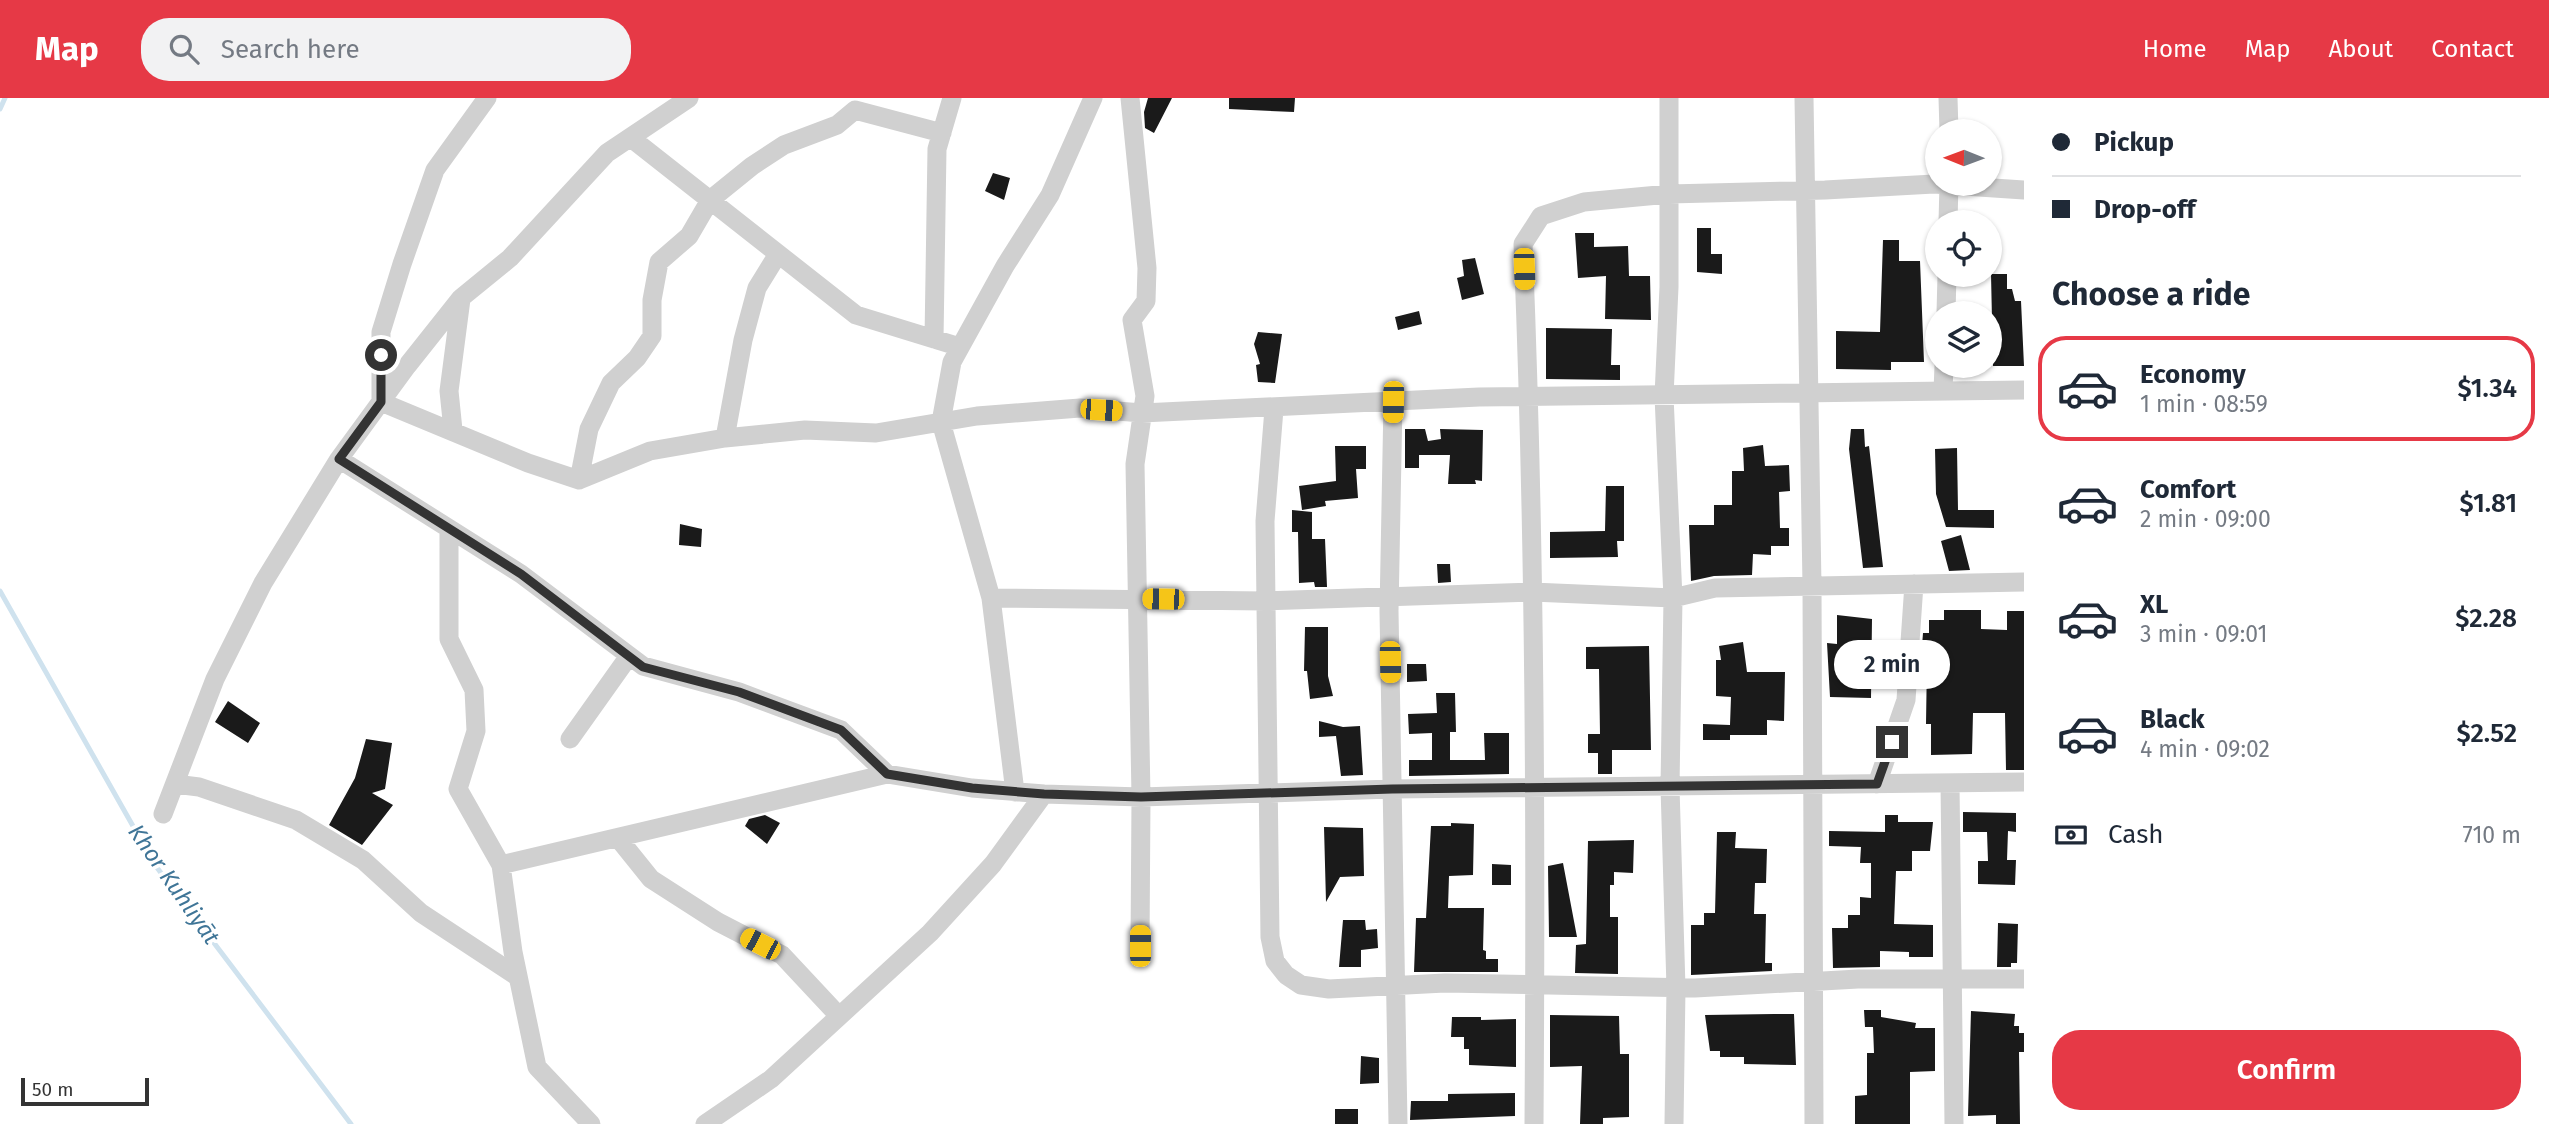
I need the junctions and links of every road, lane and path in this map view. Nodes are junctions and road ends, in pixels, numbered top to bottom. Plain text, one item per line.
1 (487, 98) edge
2 (689, 98) edge
3 (952, 98) edge
4 (1093, 98) edge
5 (1130, 98) edge
6 (1669, 98) edge
7 (1804, 98) edge
8 (1948, 98) edge
9 (1949, 119) edge
10 (942, 133) junction
11 (631, 138) junction
12 (1925, 185) edge
13 (2002, 188) edge
14 (2024, 190) edge
15 (1806, 191) junction
16 (1669, 194) junction
17 (710, 200) junction
18 (778, 254) junction
19 (461, 298) junction
20 (934, 339) junction
21 (960, 348) junction
22 (1944, 378) edge
23 (2024, 390) edge
24 (1943, 391) junction
25 (1809, 394) junction
26 (1664, 396) junction
27 (1529, 397) junction
28 (381, 402) junction
29 (1393, 402) junction
30 (1275, 409) junction
31 (1142, 413) junction
32 (941, 422) junction
33 (453, 430) junction
34 (725, 439) junction
35 (339, 459) junction
36 (579, 480) junction
37 (449, 529) junction
38 (2024, 582) edge
39 (1914, 584) junction
40 (1812, 586) junction
41 (1532, 592) junction
42 (1389, 596) junction
43 (991, 598) junction
44 (1673, 598) junction
45 (1137, 599) junction
46 (1266, 601) junction
47 (629, 656) junction
48 (570, 739) dead end
49 (887, 774) junction
50 (2024, 782) edge
51 (1950, 783) junction
52 (175, 784) junction
53 (1877, 784) junction
54 (1810, 785) junction
55 (1670, 787) junction
56 (1392, 789) junction
57 (1535, 789) junction
58 (1015, 792) junction
59 (1268, 793) junction
60 (1044, 794) junction
61 (1141, 797) junction
62 (163, 814) dead end
63 (618, 838) junction
64 (501, 865) junction
65 (1140, 946) dead end
66 (518, 977) junction
67 (1953, 979) junction
68 (2024, 979) edge
69 (1813, 981) junction
70 (1396, 985) junction
71 (1536, 985) junction
72 (1676, 988) junction
73 (839, 1016) junction
74 (591, 1124) edge
75 (705, 1124) edge
76 (1398, 1124) edge
77 (1534, 1124) edge
78 (1674, 1124) edge
79 (1814, 1124) edge
80 (1954, 1124) edge

1 - 28 street
2 - 11 street
3 - 10 street
4 - 21 street
5 - 31 street
6 - 16 street
7 - 15 street
8 - 9 street
10 - 17 street
10 - 20 street
11 - 17 street
11 - 19 street
12 - 15 street
13 - 14 street
15 - 16 street
15 - 25 street
16 - 26 street
16 - 27 street
17 - 18 street
17 - 36 street
18 - 20 street
18 - 34 street
19 - 28 street
19 - 33 street
20 - 21 street
21 - 32 street
22 - 24 street
23 - 24 street
24 - 25 street
25 - 26 street
25 - 40 street
26 - 27 street
26 - 44 street
27 - 29 street
27 - 41 street
28 - 33 street
28 - 35 street
29 - 30 street
29 - 42 street
30 - 31 street
30 - 46 street
31 - 32 street
31 - 45 street
32 - 34 street
32 - 43 street
33 - 36 street
34 - 36 street
35 - 37 street
35 - 52 street
37 - 47 street
37 - 64 street
38 - 39 street
39 - 40 street
39 - 53 street
40 - 44 street
40 - 54 street
41 - 42 street
41 - 44 street
41 - 57 street
42 - 46 street
42 - 56 street
43 - 45 street
43 - 58 street
44 - 55 street
45 - 46 street
45 - 61 street
46 - 59 street
47 - 48 street
47 - 49 street
49 - 58 street
49 - 63 street
50 - 51 street
51 - 53 street
51 - 67 street
52 - 62 street
52 - 66 street
53 - 54 street
54 - 55 street
54 - 69 street
55 - 57 street
55 - 72 street
56 - 57 street
56 - 59 street
56 - 70 street
57 - 71 street
58 - 60 street
59 - 61 street
59 - 70 street
60 - 61 street
60 - 73 street
61 - 65 street
63 - 64 street
63 - 73 street
64 - 66 street
66 - 74 street
67 - 68 street
67 - 69 street
67 - 80 street
69 - 72 street
69 - 79 street
70 - 71 street
70 - 76 street
71 - 72 street
71 - 77 street
72 - 78 street
73 - 75 street

